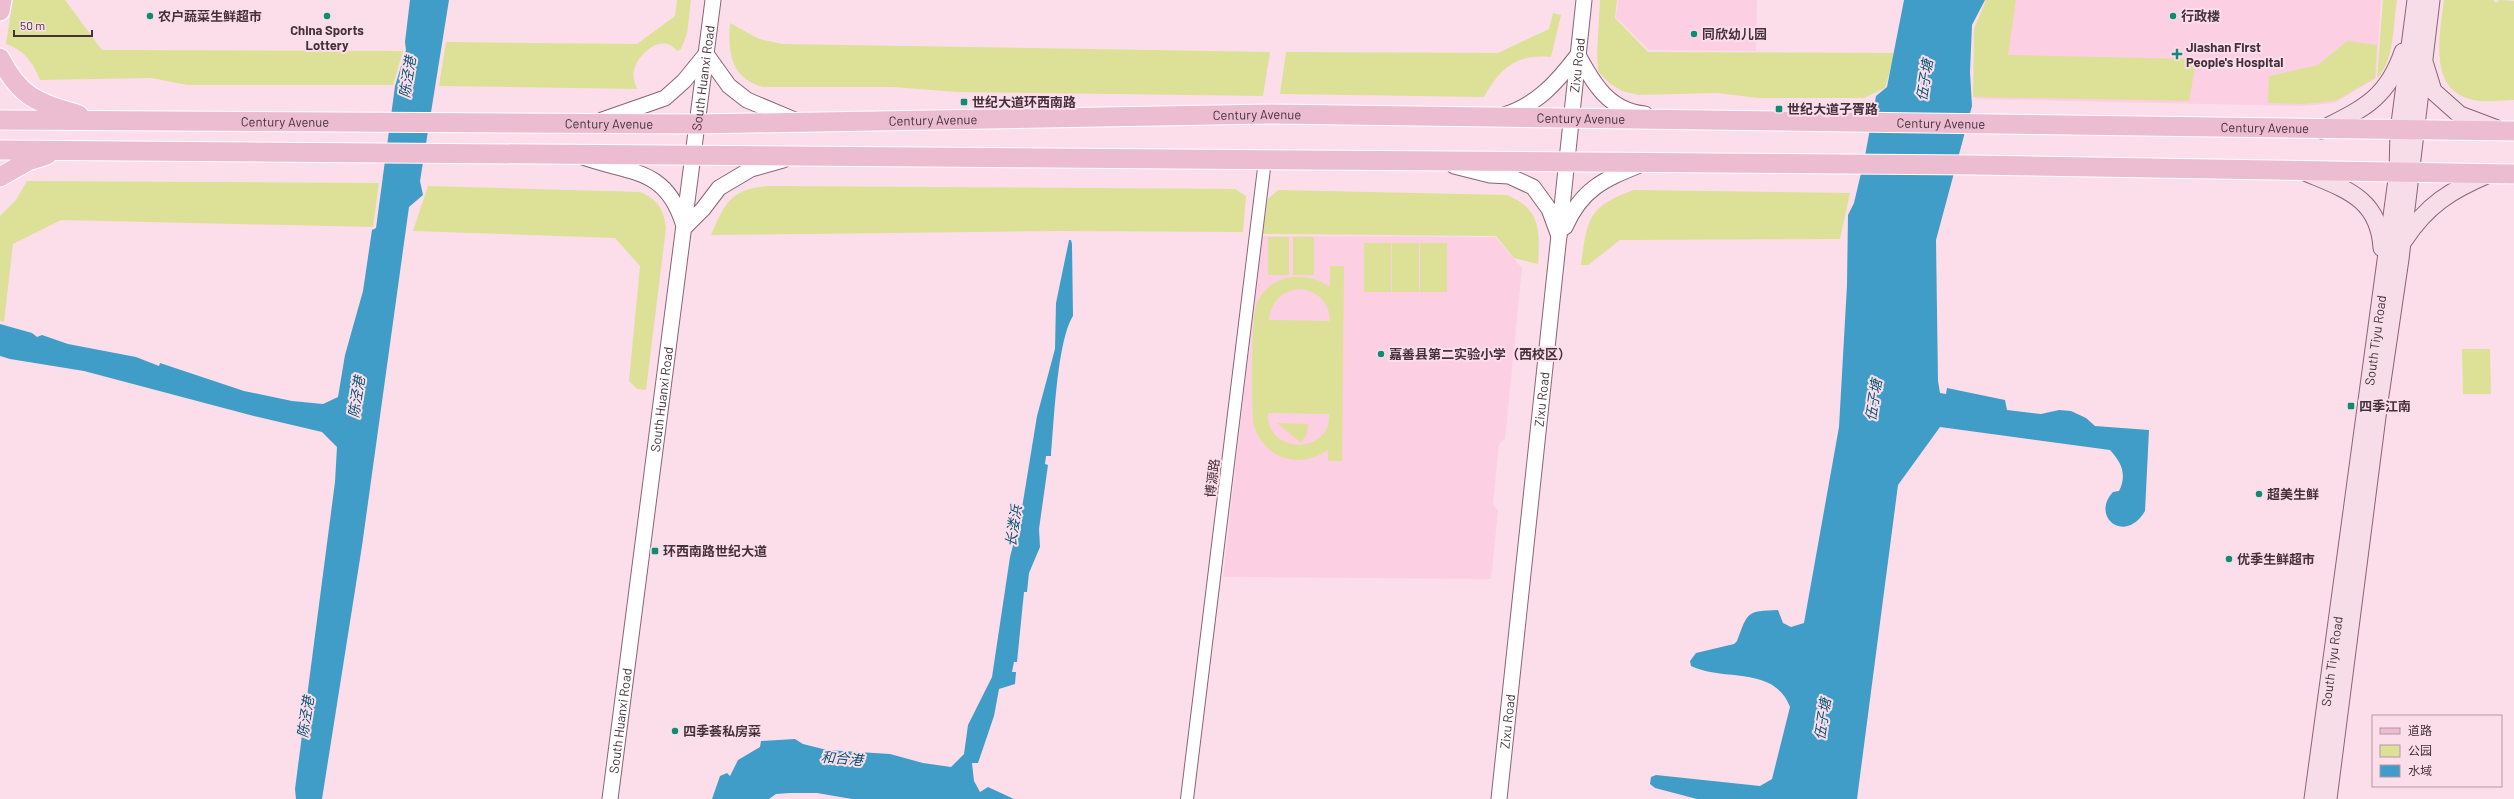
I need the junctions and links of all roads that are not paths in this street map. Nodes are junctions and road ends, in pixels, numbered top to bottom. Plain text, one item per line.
1 (2, 0) edge
2 (712, 0) edge
3 (1584, 0) edge
4 (2416, 0) edge
5 (2431, 0) edge
6 (0, 12) edge
7 (2412, 30) junction
8 (2425, 44) junction
9 (706, 54) junction
10 (1578, 55) junction
11 (0, 58) edge
12 (1495, 117) junction
13 (1571, 119) junction
14 (0, 120) edge
15 (1692, 120) junction
16 (100, 122) junction
17 (800, 122) junction
18 (591, 124) junction
19 (698, 124) junction
20 (2321, 130) junction
21 (2406, 131) junction
22 (2509, 131) edge
23 (0, 150) edge
24 (62, 150) junction
25 (574, 154) junction
26 (694, 155) junction
27 (800, 156) junction
28 (1265, 160) junction
29 (1433, 161) junction
30 (1568, 162) junction
31 (1645, 163) junction
32 (2301, 170) junction
33 (2404, 172) junction
34 (2490, 173) junction
35 (2514, 174) edge
36 (0, 178) edge
37 (685, 227) junction
38 (1560, 239) junction
39 (2402, 243) junction
40 (2384, 270) junction
41 (610, 799) edge
42 (1187, 799) edge
43 (1499, 799) edge
44 (2313, 799) edge
45 (2328, 799) edge

1 - 6 main road
2 - 9 street, South Huanxi Road
3 - 10 street, Zixu Road
4 - 7 main road, South Tiyu Road
5 - 8 main road, South Tiyu Road
7 - 20 main road
7 - 21 main road, South Tiyu Road
8 - 21 main road, South Tiyu Road
8 - 22 main road
9 - 17 street
9 - 18 street
9 - 19 street, South Huanxi Road
10 - 12 street
10 - 13 street, Zixu Road
10 - 15 street
11 - 16 main road
12 - 13 main road, Century Avenue
12 - 17 main road, Century Avenue
13 - 15 main road, Century Avenue
13 - 30 street, Zixu Road
14 - 16 main road, Century Avenue
15 - 20 main road, Century Avenue
16 - 18 main road, Century Avenue
17 - 19 main road, Century Avenue
18 - 19 main road, Century Avenue
19 - 26 street, South Huanxi Road
20 - 21 main road, Century Avenue
21 - 22 main road, Century Avenue
21 - 33 main road, South Tiyu Road
23 - 24 main road
24 - 25 main road
24 - 36 main road
25 - 26 main road
25 - 37 street
26 - 27 main road
26 - 37 street, South Huanxi Road
27 - 28 main road
27 - 37 street
28 - 29 main road
28 - 42 street, 博源路
29 - 30 main road
29 - 38 street
30 - 31 main road
30 - 38 street, Zixu Road
31 - 32 main road
31 - 38 street
32 - 33 main road
32 - 40 main road
33 - 34 main road
33 - 39 main road, South Tiyu Road
33 - 40 main road, South Tiyu Road
34 - 35 main road
34 - 39 main road
37 - 41 street, South Huanxi Road
38 - 43 street, Zixu Road
39 - 45 main road, South Tiyu Road
40 - 44 main road, South Tiyu Road

